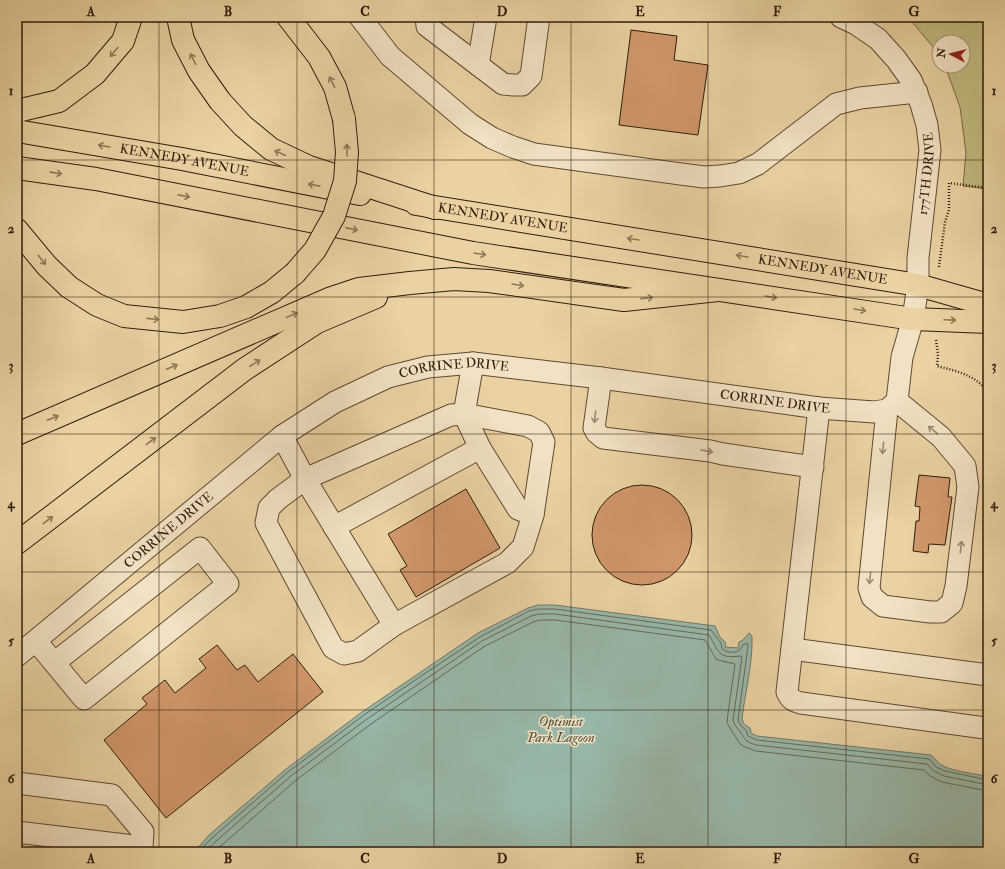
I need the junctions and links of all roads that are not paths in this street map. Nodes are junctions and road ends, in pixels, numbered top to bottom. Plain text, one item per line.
1 (131, 17) edge
2 (178, 17) edge
3 (288, 17) edge
4 (360, 17) edge
5 (426, 17) edge
6 (486, 17) edge
7 (540, 17) edge
8 (841, 17) edge
9 (478, 65) junction
10 (917, 92) junction
11 (17, 112) edge
12 (17, 131) edge
13 (17, 168) edge
14 (435, 208) junction
15 (17, 230) edge
16 (410, 283) junction
17 (918, 285) junction
18 (718, 290) junction
19 (988, 305) edge
20 (913, 319) junction
21 (988, 322) edge
22 (473, 363) junction
23 (601, 378) junction
24 (892, 405) junction
25 (819, 408) junction
26 (464, 414) junction
27 (17, 434) edge
28 (282, 436) junction
29 (480, 448) junction
30 (813, 467) junction
31 (305, 479) junction
32 (533, 515) junction
33 (334, 527) junction
34 (17, 543) edge
35 (394, 626) junction
36 (36, 641) junction
37 (792, 650) junction
38 (17, 656) edge
39 (54, 663) junction
40 (988, 675) edge
41 (988, 727) edge
42 (17, 782) edge
43 (17, 832) edge

1 -> 11 main road
14 -> 2 main road
15 -> 3 main road, bridge
4 - 10 street
5 - 9 street
6 - 9 street
7 - 9 street
8 - 10 street, 177TH DRIVE
10 - 17 street, 177TH DRIVE
14 -> 12 main road, KENNEDY AVENUE
13 -> 18 main road
17 -> 14 main road, KENNEDY AVENUE
16 -> 18 main road
27 -> 16 main road
34 -> 16 main road
17 - 19 main road, KENNEDY AVENUE
17 - 20 street, 177TH DRIVE
18 -> 20 main road
20 -> 21 main road
20 - 24 street
22 - 23 street, CORRINE DRIVE
22 - 26 street
22 - 28 street, CORRINE DRIVE
23 - 25 street, CORRINE DRIVE
23 -> 30 street
24 -> 24 street
24 - 25 street, CORRINE DRIVE
25 - 30 street
26 - 29 street
26 - 31 street
26 - 32 street
28 - 31 street
28 - 36 street, CORRINE DRIVE
29 - 32 street
29 - 33 street
30 - 37 street
31 - 33 street
31 - 35 street
32 - 35 street
33 - 35 street
36 - 38 street, CORRINE DRIVE
36 - 39 street
37 - 40 street
37 - 41 street
39 - 39 street
42 - 43 street

